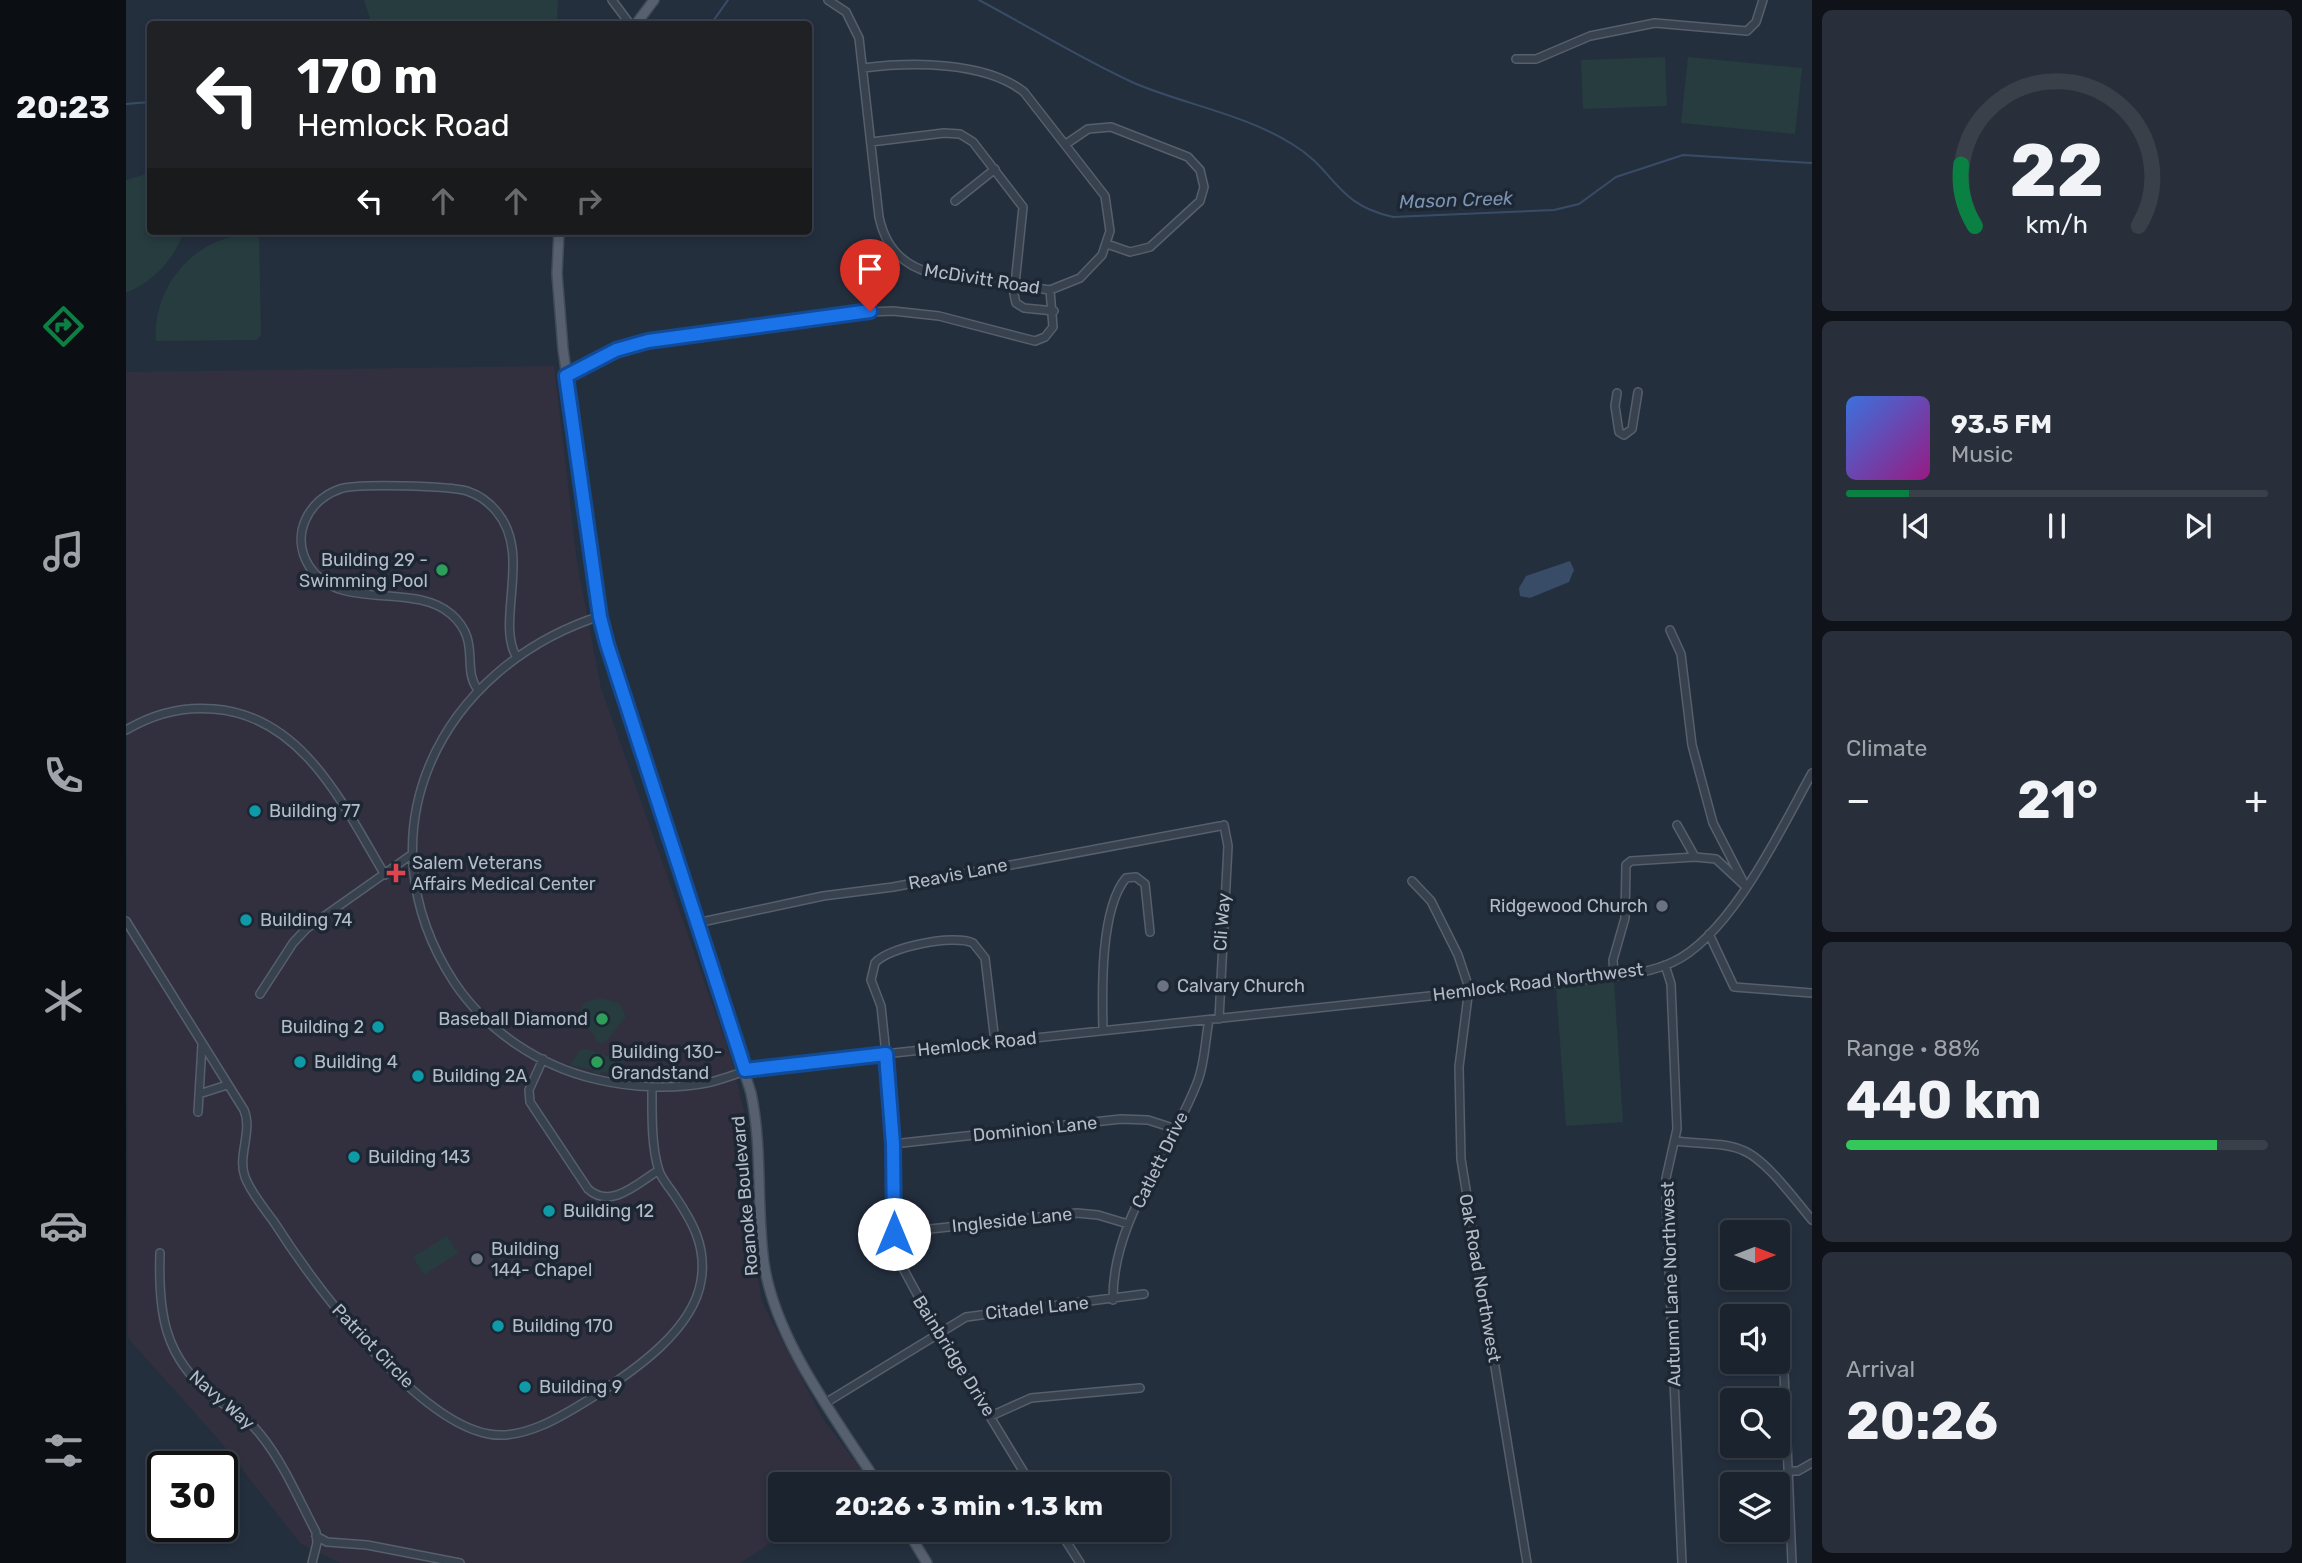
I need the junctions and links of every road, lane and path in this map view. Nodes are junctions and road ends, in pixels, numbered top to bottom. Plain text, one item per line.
1 (612, 0) edge
2 (654, 0) edge
3 (828, 0) edge
4 (1763, 0) edge
5 (629, 21) edge
6 (638, 21) edge
7 (1516, 59) dead end
8 (863, 68) junction
9 (871, 142) junction
10 (1066, 144) junction
11 (995, 169) junction
12 (955, 201) dead end
13 (559, 235) edge
14 (1107, 244) junction
15 (1015, 286) junction
16 (1050, 289) junction
17 (1054, 311) junction
18 (566, 376) junction
19 (1638, 392) dead end
20 (1618, 393) dead end
21 (600, 617) junction
22 (1670, 630) dead end
23 (516, 656) junction
24 (478, 690) junction
25 (126, 730) edge
26 (1812, 773) edge
27 (1222, 825) joint
28 (1677, 825) dead end
29 (411, 855) junction
30 (1695, 857) junction
31 (385, 875) junction
32 (1412, 881) dead end
33 (1746, 887) junction
34 (126, 921) edge
35 (697, 923) junction
36 (1150, 932) dead end
37 (1709, 934) junction
38 (1665, 965) junction
39 (1614, 976) junction
40 (1469, 991) junction
41 (1812, 993) edge
42 (260, 994) dead end
43 (1219, 1019) junction
44 (1209, 1020) junction
45 (1103, 1030) junction
46 (995, 1042) junction
47 (202, 1044) junction
48 (886, 1054) junction
49 (543, 1059) junction
50 (745, 1070) junction
51 (227, 1085) junction
52 (652, 1087) junction
53 (199, 1094) junction
54 (198, 1112) dead end
55 (1176, 1129) junction
56 (1676, 1141) junction
57 (893, 1144) junction
58 (659, 1170) junction
59 (1812, 1220) edge
60 (1128, 1224) junction
61 (894, 1234) junction
62 (160, 1253) dead end
63 (1144, 1294) dead end
64 (1113, 1300) junction
65 (939, 1332) junction
66 (1784, 1374) edge
67 (1140, 1388) dead end
68 (827, 1402) junction
69 (991, 1416) junction
70 (1812, 1463) edge
71 (1788, 1471) junction
72 (871, 1472) edge
73 (1024, 1472) edge
74 (316, 1536) junction
75 (914, 1542) edge
76 (1067, 1542) edge
77 (312, 1563) edge
78 (460, 1563) edge
79 (927, 1563) edge
80 (1080, 1563) edge
81 (1528, 1563) edge
82 (1682, 1563) edge
83 (1792, 1563) edge

1 - 5 street
2 - 6 main road
3 - 8 street, McDivitt Road
4 - 7 street
8 - 9 street, McDivitt Road
8 - 10 street
9 - 11 street
9 - 15 street, McDivitt Road
10 - 14 street
10 - 14 street
11 - 12 street
11 - 15 street
13 - 18 main road, Roanoke Boulevard
14 - 16 street, McDivitt Road
15 - 16 street, McDivitt Road
15 - 17 street
16 - 17 street
17 - 18 street, McDivitt Road
18 - 21 main road, Roanoke Boulevard
19 - 20 street
21 - 23 street, Hemlock Road
21 - 35 main road, Roanoke Boulevard
22 - 33 street
23 - 24 street, Hemlock Road
23 - 24 street
24 - 29 street, Hemlock Road
25 - 31 street
26 - 33 street, Hemlock Road Northwest
27 - 35 street, Reavis Lane
27 - 43 street, Cli Way
28 - 30 street
29 - 31 street
29 - 49 street, Hemlock Road
30 - 33 street
30 - 39 street
31 - 42 street
32 - 40 street
33 - 37 street, Hemlock Road Northwest
34 - 47 street, Patriot Circle
35 - 50 main road, Roanoke Boulevard
36 - 45 street
37 - 38 street, Hemlock Road Northwest
37 - 41 street
38 - 39 street, Hemlock Road Northwest
38 - 56 street, Autumn Lane Northwest
39 - 40 street, Hemlock Road Northwest
40 - 43 street, Hemlock Road Northwest
40 - 81 street, Oak Road Northwest
43 - 44 street, Hemlock Road Northwest
44 - 45 street, Hemlock Road
44 - 55 street, Catlett Drive
45 - 46 street, Hemlock Road
46 - 48 street, Hemlock Road
46 - 48 street, Bainbridge Drive
47 - 51 street, Patriot Circle
47 - 53 street
48 - 50 street, Hemlock Road
48 - 57 street, Bainbridge Drive
49 - 52 street, Hemlock Road
49 - 58 street
50 - 52 street, Hemlock Road
50 - 68 main road, Roanoke Boulevard
51 - 53 street
51 - 58 street, Patriot Circle
52 - 58 street, Patriot Circle
53 - 54 street
55 - 57 street, Dominion Lane
55 - 60 street, Catlett Drive
56 - 59 street
56 - 82 street, Autumn Lane Northwest
57 - 61 street, Bainbridge Drive
60 - 61 street, Ingleside Lane
60 - 64 street, Catlett Drive
61 - 65 street, Bainbridge Drive
62 - 74 street, Navy Way
63 - 64 street, Citadel Lane
64 - 65 street, Citadel Lane
65 - 68 street, Citadel Lane
65 - 69 street, Bainbridge Drive
66 - 71 street
67 - 69 street
68 - 72 main road, Roanoke Boulevard
69 - 73 street, Bainbridge Drive
70 - 71 street
71 - 83 street
74 - 77 street
74 - 78 street
75 - 79 main road
76 - 80 street

